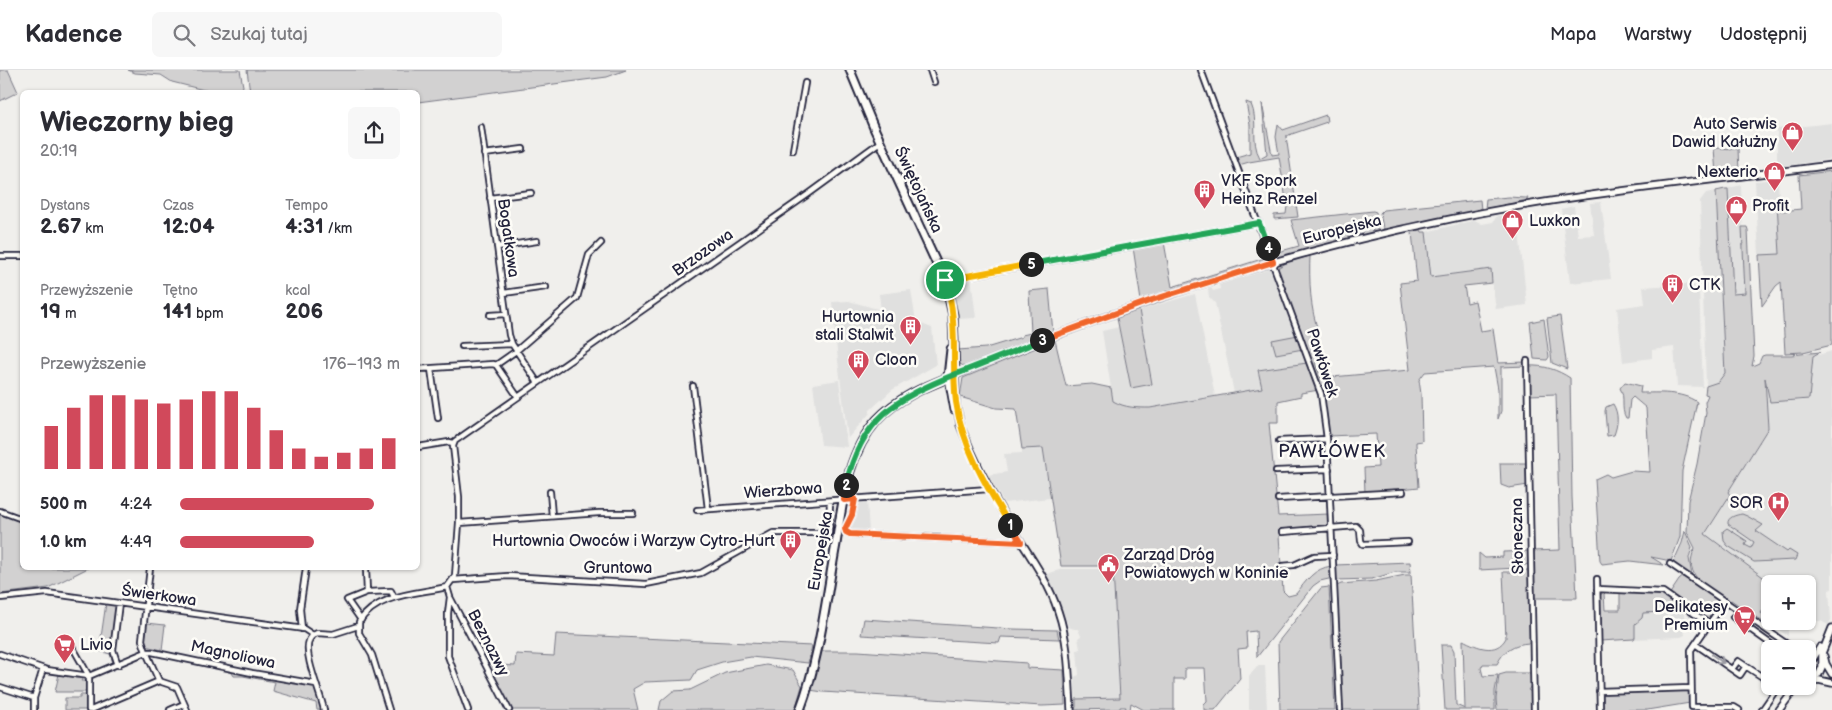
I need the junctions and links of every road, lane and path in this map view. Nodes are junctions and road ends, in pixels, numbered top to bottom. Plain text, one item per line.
1 (850, 70) edge
2 (930, 70) edge
3 (1201, 70) edge
4 (934, 82) dead end
5 (805, 83) dead end
6 (481, 127) dead end
7 (880, 142) junction
8 (523, 150) dead end
9 (793, 150) dead end
10 (484, 154) junction
11 (1832, 165) edge
12 (531, 193) dead end
13 (490, 198) junction
14 (1259, 223) junction
15 (537, 242) dead end
16 (601, 243) dead end
17 (497, 247) junction
18 (0, 256) edge
19 (20, 256) edge
20 (1273, 262) junction
21 (945, 280) junction
22 (546, 287) dead end
23 (504, 293) junction
24 (506, 314) junction
25 (490, 315) dead end
26 (512, 344) junction
27 (462, 346) dead end
28 (516, 351) junction
29 (1527, 361) dead end
30 (496, 365) junction
31 (420, 369) edge
32 (431, 369) junction
33 (951, 376) junction
34 (538, 383) junction
35 (693, 386) dead end
36 (518, 397) junction
37 (438, 418) dead end
38 (1327, 439) junction
39 (1279, 441) dead end
40 (453, 443) junction
41 (420, 447) edge
42 (1329, 469) junction
43 (1276, 471) dead end
44 (989, 489) junction
45 (550, 492) dead end
46 (1403, 492) dead end
47 (1330, 496) junction
48 (855, 499) junction
49 (1278, 499) dead end
50 (844, 500) junction
51 (830, 501) junction
52 (708, 509) junction
53 (697, 510) dead end
54 (0, 511) edge
55 (633, 513) dead end
56 (552, 516) junction
57 (20, 518) edge
58 (459, 523) junction
59 (1332, 529) junction
60 (1282, 532) dead end
61 (1021, 542) junction
62 (1408, 542) dead end
63 (1333, 555) junction
64 (1670, 564) dead end
65 (1282, 566) dead end
66 (150, 570) edge
67 (306, 570) edge
68 (366, 570) edge
69 (1597, 579) dead end
70 (453, 580) junction
71 (447, 587) junction
72 (1597, 589) junction
73 (367, 592) junction
74 (394, 597) junction
75 (450, 597) junction
76 (0, 598) edge
77 (1724, 601) junction
78 (119, 603) junction
79 (146, 607) junction
80 (1733, 617) dead end
81 (361, 620) junction
82 (1709, 624) junction
83 (358, 626) junction
84 (1832, 628) edge
85 (302, 629) junction
86 (313, 635) junction
87 (1828, 639) junction
88 (1765, 640) edge
89 (1781, 640) edge
90 (1695, 644) junction
91 (72, 646) dead end
92 (1816, 650) edge
93 (146, 652) junction
94 (0, 654) edge
95 (1816, 660) edge
96 (118, 664) junction
97 (1746, 666) junction
98 (1822, 666) junction
99 (43, 669) junction
100 (1732, 669) junction
101 (1819, 674) junction
102 (1761, 675) edge
103 (1816, 675) edge
104 (89, 676) junction
105 (1816, 679) edge
106 (1832, 679) edge
107 (159, 681) junction
108 (316, 684) junction
109 (0, 686) edge
110 (1691, 688) junction
111 (1599, 691) junction
112 (1772, 695) edge
113 (1788, 695) edge
114 (1790, 695) edge
115 (34, 698) junction
116 (184, 704) junction
117 (34, 710) edge
118 (90, 710) edge
119 (170, 710) edge
120 (187, 710) edge
121 (324, 710) edge
122 (389, 710) edge
123 (468, 710) edge
124 (509, 710) edge
125 (800, 710) edge
126 (1071, 710) edge
127 (1340, 710) edge
128 (1534, 710) edge
129 (1600, 710) edge
130 (1739, 710) edge
131 (1762, 710) edge
132 (1774, 710) edge
133 (1778, 710) edge

1 - 7 main road, Świętojańska
2 - 4 street
3 - 14 street, Pawłówek
5 - 9 street
6 - 10 street, Bogatkowa
7 - 21 main road, Świętojańska
7 - 34 street, Brzozowa
8 - 10 street
10 - 13 street, Bogatkowa
11 - 20 main road, Europejska
12 - 13 street
13 - 17 street, Bogatkowa
14 - 20 street, Pawłówek
14 - 21 street
15 - 17 street
16 - 28 street
17 - 23 street, Bogatkowa
18 - 19 street
20 - 33 main road, Europejska
20 - 38 street, Pawłówek
21 - 33 main road, Świętojańska
22 - 23 street
23 - 24 street, Bogatkowa
24 - 25 street
24 - 26 street, Bogatkowa
26 - 27 street
26 - 28 street, Bogatkowa
28 - 30 street
28 - 34 street
29 - 128 street, Słoneczna
30 - 32 street
30 - 36 street
31 - 32 street
32 - 37 street
33 - 44 main road, Świętojańska
33 - 50 main road, Europejska
34 - 36 street, Brzozowa
35 - 52 street
36 - 40 street, Brzozowa
38 - 39 street
38 - 42 street, Pawłówek
40 - 41 street
40 - 58 street
42 - 43 street
42 - 47 street, Pawłówek
44 - 48 street, Wierzbowa
44 - 61 main road, Świętojańska
45 - 56 street
46 - 47 street
47 - 49 street
47 - 59 street, Pawłówek
48 - 50 street, Wierzbowa
48 - 61 street
50 - 51 street, Wierzbowa
50 - 125 main road, Europejska
51 - 52 street, Wierzbowa
51 - 70 street, Gruntowa
52 - 53 street, Wierzbowa
54 - 57 street
55 - 56 street
56 - 58 street
58 - 70 street
59 - 60 street
59 - 62 street
59 - 63 street, Pawłówek
61 - 126 main road, Świętojańska
63 - 65 street
63 - 127 street, Pawłówek
64 - 77 street
66 - 79 street
67 - 85 street
68 - 73 street
69 - 72 street
70 - 71 street
71 - 74 street
71 - 75 street, Beznazwy
72 - 82 street
72 - 111 street
73 - 74 street
73 - 81 street
74 - 81 street
75 - 123 street
75 - 124 street, Beznazwy
76 - 78 street, Świerkowa
77 - 82 street
77 - 89 street
78 - 79 street, Świerkowa
78 - 96 street
79 - 85 street, Świerkowa
79 - 93 street
80 - 88 street
81 - 83 street
82 - 90 street
83 - 86 street
83 - 122 street
84 - 87 main road
84 - 92 main road
85 - 86 street, Świerkowa
86 - 108 street
87 - 98 main road
87 - 106 main road
90 -> 100 street
90 - 110 street
91 - 104 street
93 - 96 street
93 - 107 street
93 - 108 street, Magnoliowa
94 - 99 street
95 - 98 main road
96 - 104 street
97 - 100 street
97 - 100 street
97 - 102 street
98 - 101 main road
98 - 106 main road
99 - 104 street
99 - 115 street
101 - 103 main road
101 - 106 main road
104 - 118 street
105 - 106 main road
107 - 116 street
107 - 118 street
108 - 121 street
109 - 115 street
110 - 111 street
110 - 130 street
111 - 129 street
112 - 131 street
113 - 132 main road
114 - 133 main road
115 - 117 street
116 - 119 street
116 - 120 street

